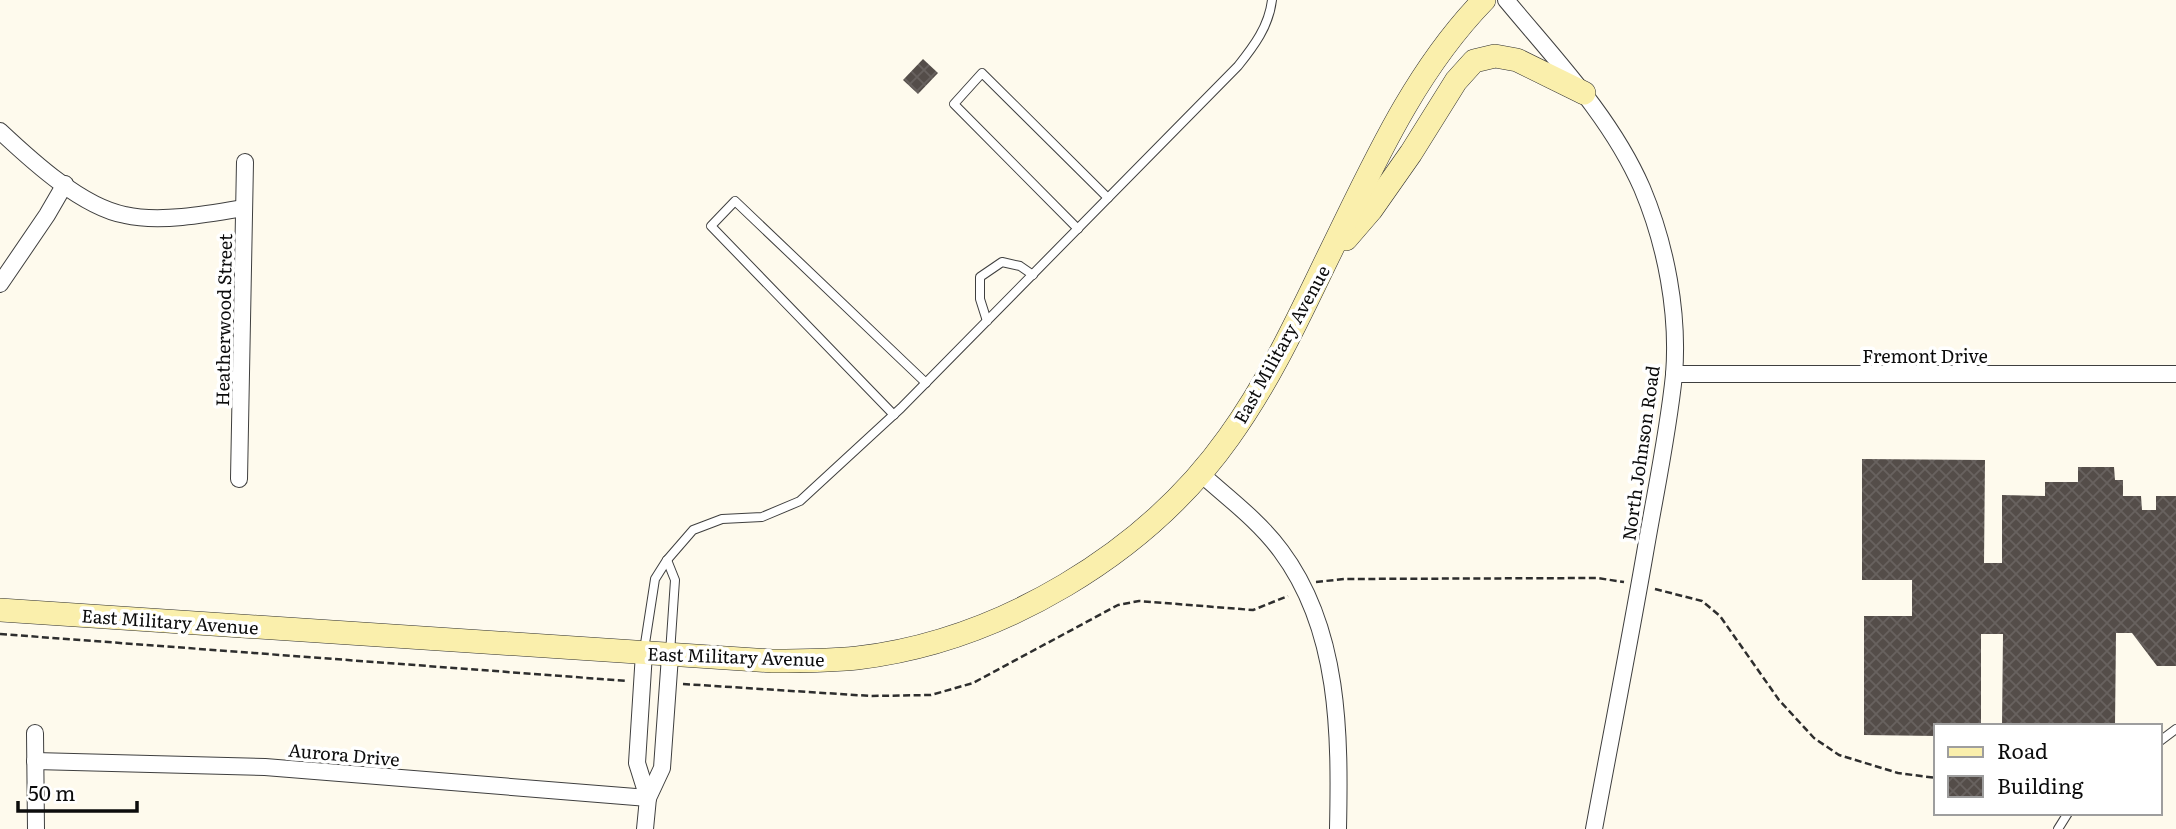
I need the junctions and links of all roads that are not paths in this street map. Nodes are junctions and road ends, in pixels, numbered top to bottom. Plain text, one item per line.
1 (1272, 0) edge
2 (1484, 0) edge
3 (1506, 0) edge
4 (1584, 93) junction
5 (0, 131) edge
6 (245, 162) dead end
7 (65, 184) junction
8 (1108, 198) junction
9 (244, 208) junction
10 (1078, 229) junction
11 (1324, 265) junction
12 (1033, 275) junction
13 (0, 284) edge
14 (987, 321) junction
15 (1674, 374) junction
16 (2176, 374) edge
17 (926, 383) junction
18 (894, 415) junction
19 (1200, 473) junction
20 (239, 479) dead end
21 (667, 560) junction
22 (0, 610) edge
23 (644, 653) junction
24 (670, 656) junction
25 (35, 733) dead end
26 (35, 761) junction
27 (648, 799) junction
28 (36, 829) edge
29 (645, 829) edge
30 (1338, 829) edge
31 (1594, 829) edge

1 - 8 lane
2 - 11 main road, East Military Avenue
3 - 4 street, North Johnson Road
4 - 11 main road
4 - 15 street, North Johnson Road
5 - 7 street
6 - 9 street, Heatherwood Street
7 - 9 street
7 - 13 street
8 - 10 lane
8 - 10 lane
9 - 20 street, Heatherwood Street
10 - 12 lane
11 - 19 main road, East Military Avenue
12 - 14 lane
12 - 14 lane
14 - 17 lane
15 - 16 street, Fremont Drive
15 - 31 street, North Johnson Road
17 - 18 lane
17 - 18 lane
18 - 21 lane
19 - 24 main road, East Military Avenue
19 - 30 street
21 - 23 lane
21 - 24 lane
22 - 23 main road, East Military Avenue
23 - 24 main road, East Military Avenue
23 - 27 street
24 - 27 street
25 - 26 street
26 - 27 street, Aurora Drive
26 - 28 street
27 - 29 street

